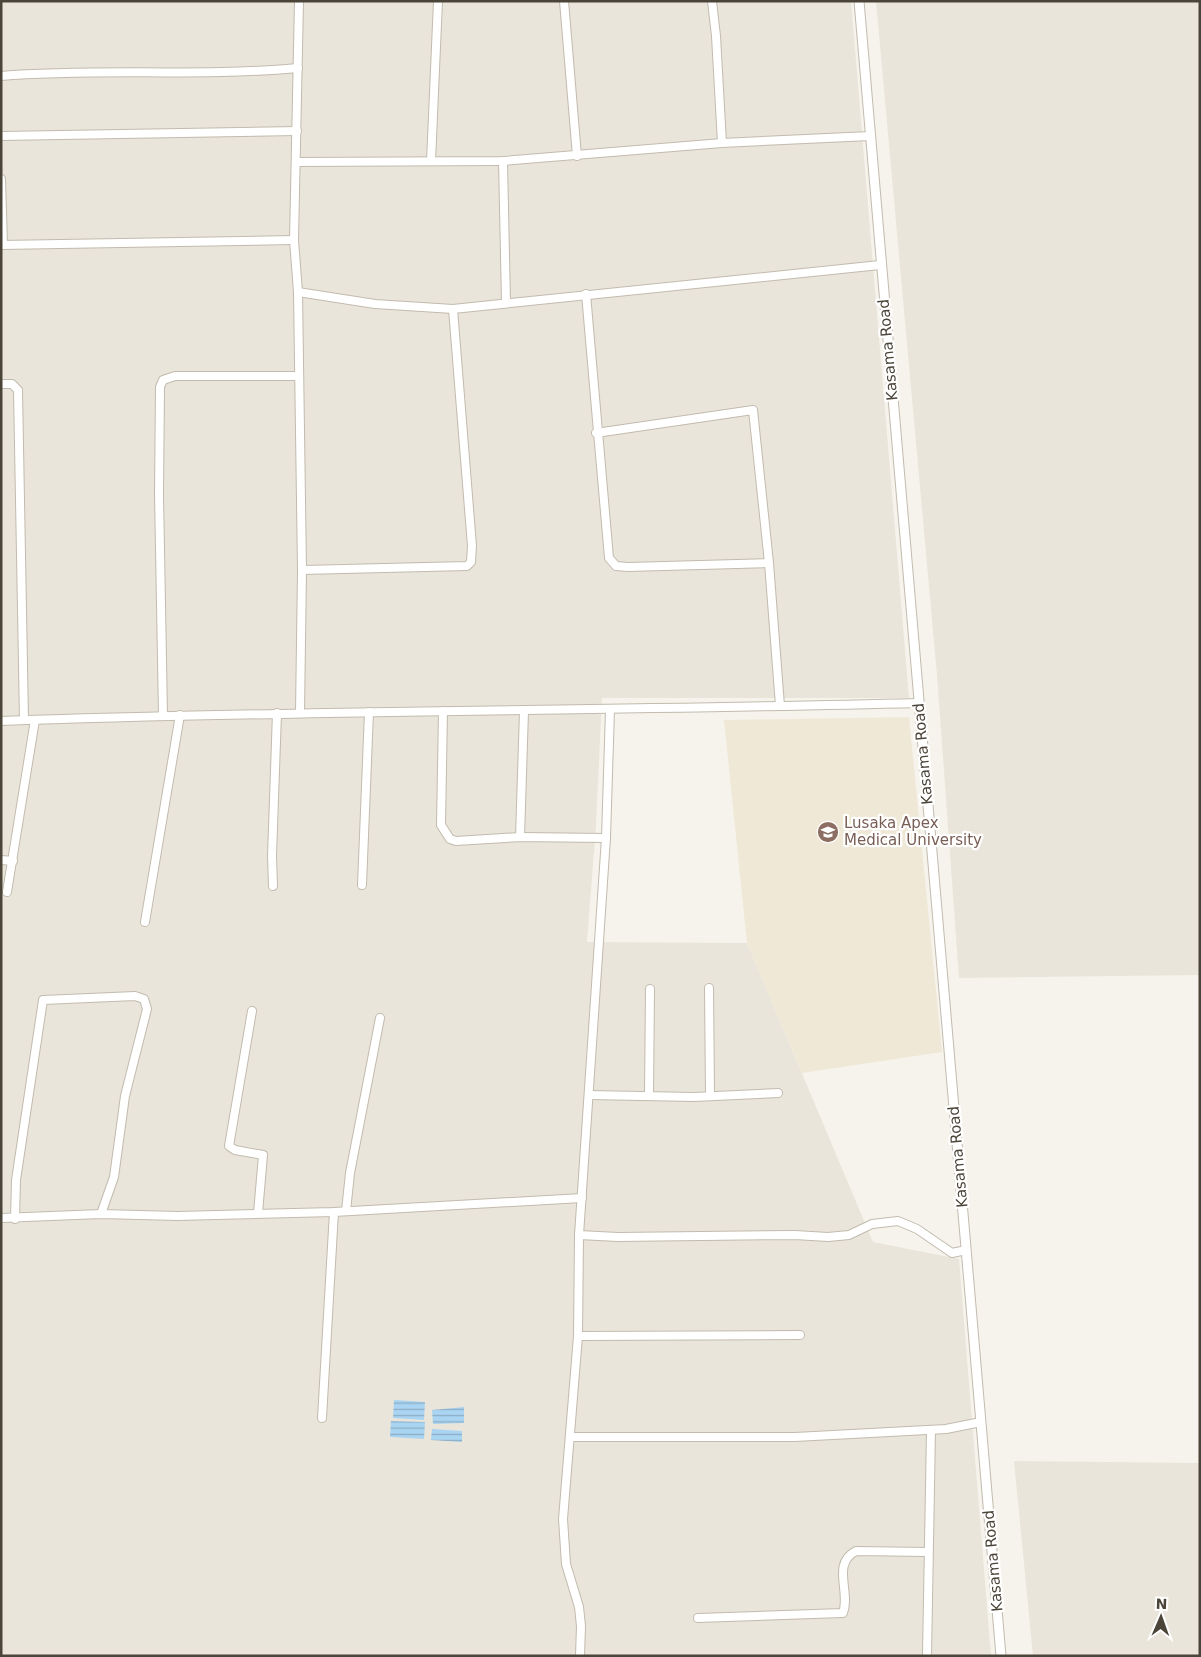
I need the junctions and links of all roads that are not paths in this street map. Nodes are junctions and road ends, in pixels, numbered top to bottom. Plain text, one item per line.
1 (299, 1) edge
2 (438, 1) edge
3 (564, 1) edge
4 (712, 1) edge
5 (858, 1) edge
6 (298, 68) junction
7 (1, 76) edge
8 (297, 131) junction
9 (1, 136) edge
10 (870, 136) junction
11 (722, 143) junction
12 (577, 156) junction
13 (431, 161) junction
14 (503, 161) junction
15 (296, 162) junction
16 (1, 179) edge
17 (294, 240) junction
18 (2, 245) edge
19 (880, 265) junction
20 (298, 292) junction
21 (586, 294) junction
22 (506, 302) junction
23 (453, 309) junction
24 (299, 376) junction
25 (1, 384) edge
26 (596, 433) junction
27 (769, 562) junction
28 (302, 570) junction
29 (918, 703) junction
30 (780, 706) junction
31 (610, 710) junction
32 (524, 711) junction
33 (300, 712) junction
34 (369, 712) junction
35 (443, 712) junction
36 (277, 714) junction
37 (163, 715) junction
38 (180, 715) junction
39 (24, 720) junction
40 (34, 720) junction
41 (1, 721) edge
42 (520, 837) junction
43 (606, 838) junction
44 (1, 860) edge
45 (13, 861) junction
46 (362, 885) dead end
47 (273, 886) dead end
48 (7, 892) dead end
49 (145, 922) dead end
50 (709, 988) dead end
51 (650, 989) dead end
52 (252, 1011) dead end
53 (380, 1018) dead end
54 (778, 1093) dead end
55 (649, 1095) junction
56 (710, 1095) junction
57 (589, 1096) junction
58 (582, 1198) junction
59 (346, 1211) junction
60 (334, 1212) junction
61 (258, 1213) junction
62 (101, 1214) junction
63 (1, 1218) edge
64 (15, 1219) junction
65 (579, 1235) junction
66 (966, 1250) junction
67 (800, 1335) dead end
68 (578, 1336) junction
69 (322, 1418) dead end
70 (980, 1422) junction
71 (931, 1430) junction
72 (570, 1437) junction
73 (927, 1552) junction
74 (698, 1618) dead end
75 (580, 1656) edge
76 (927, 1656) edge
77 (1001, 1656) edge

1 - 6 street
2 - 13 street
3 - 12 street
4 - 11 street
5 - 10 street, Kasama Road
6 - 7 street
6 - 8 street
8 - 9 street
8 - 15 street
10 - 11 street
10 - 19 street, Kasama Road
11 - 12 street
12 - 14 street
13 - 14 street
13 - 15 street
14 - 22 street
15 - 17 street
16 - 18 street
17 - 18 street
17 - 20 street
19 - 21 street
19 - 29 street, Kasama Road
20 - 23 street
20 - 24 street
21 - 22 street
21 - 26 street
22 - 23 street
23 - 28 street
24 - 28 street
24 - 37 street
25 - 39 street
26 - 27 street
26 - 27 street
27 - 30 street
28 - 33 street
29 - 30 street
29 - 66 street, Kasama Road
30 - 31 street
31 - 32 street
31 - 43 street
32 - 35 street
32 - 42 street
33 - 34 street
33 - 36 street
34 - 35 street
34 - 46 street
35 - 42 street
36 - 38 street
36 - 47 street
37 - 38 street
37 - 40 street
38 - 49 street
39 - 40 street
39 - 41 street
40 - 45 street
42 - 43 street
43 - 57 street
44 - 45 street
45 - 48 street
50 - 56 street
51 - 55 street
52 - 61 street
53 - 59 street
54 - 56 street
55 - 56 street
55 - 57 street
57 - 58 street
58 - 59 street
58 - 65 street
59 - 60 street
60 - 61 street
60 - 69 street
61 - 62 street
62 - 64 street
62 - 64 street
63 - 64 street
65 - 66 street
65 - 68 street
66 - 70 street, Kasama Road
67 - 68 street
68 - 72 street
70 - 71 street
70 - 77 street, Kasama Road
71 - 72 street
71 - 73 street
72 - 75 street
73 - 74 street
73 - 76 street

